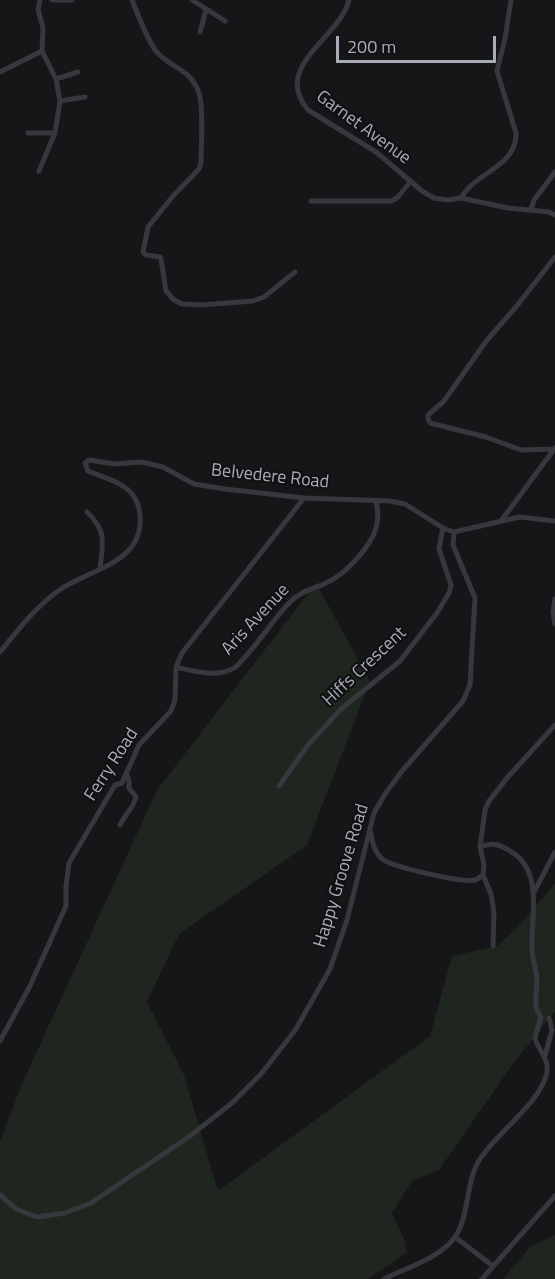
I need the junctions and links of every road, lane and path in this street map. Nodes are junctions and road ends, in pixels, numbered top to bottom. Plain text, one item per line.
1 (40, 0) edge
2 (52, 0) edge
3 (72, 0) edge
4 (132, 0) edge
5 (192, 0) edge
6 (350, 0) edge
7 (511, 0) edge
8 (206, 10) junction
9 (225, 21) dead end
10 (200, 32) dead end
11 (42, 51) junction
12 (0, 62) edge
13 (3, 71) edge
14 (78, 72) dead end
15 (56, 79) junction
16 (85, 98) dead end
17 (60, 101) junction
18 (28, 133) dead end
19 (55, 133) junction
20 (39, 171) dead end
21 (555, 172) edge
22 (411, 181) junction
23 (461, 198) junction
24 (311, 201) dead end
25 (531, 210) junction
26 (555, 215) edge
27 (555, 257) edge
28 (295, 272) dead end
29 (555, 448) edge
30 (304, 498) junction
31 (376, 501) junction
32 (87, 512) dead end
33 (501, 521) junction
34 (555, 521) edge
35 (443, 528) junction
36 (454, 532) junction
37 (100, 568) junction
38 (555, 599) edge
39 (555, 624) edge
40 (0, 652) edge
41 (176, 667) junction
42 (555, 725) edge
43 (126, 773) junction
44 (279, 786) dead end
45 (120, 825) dead end
46 (370, 829) junction
47 (480, 847) junction
48 (555, 852) edge
49 (483, 875) junction
50 (534, 892) junction
51 (493, 946) dead end
52 (541, 1017) junction
53 (552, 1017) edge
54 (0, 1041) edge
55 (545, 1056) junction
56 (0, 1195) edge
57 (555, 1196) edge
58 (455, 1237) junction
59 (493, 1266) junction
60 (384, 1279) edge
61 (482, 1279) edge

1 - 11 street
2 - 3 street
4 - 28 street
5 - 8 street
6 - 22 street, Garnet Avenue
7 - 23 street
8 - 9 street
8 - 10 street
11 - 13 street
11 - 15 street
12 - 13 street
14 - 15 street
15 - 17 street
16 - 17 street
17 - 19 street
18 - 19 street
19 - 20 street
21 - 25 street
22 - 23 street, Garnet Avenue
22 - 24 street
23 - 25 street, Garnet Avenue
25 - 26 street, Garnet Avenue
27 - 29 street
29 - 33 street
30 - 31 street, Belvedere Road
30 - 37 street, Belvedere Road
30 - 41 street, Ferry Road
31 - 35 street, Belvedere Road
31 - 41 street, Aris Avenue
32 - 37 street
33 - 34 street
33 - 36 street
35 - 36 street, Belvedere Road
35 - 44 street, Hiffs Crescent
36 - 46 street, Happy Groove Road
37 - 40 street, Belvedere Road
38 - 39 street
41 - 43 street, Ferry Road
42 - 47 street
43 - 45 street
43 - 54 street, Ferry Road
46 - 49 street
46 - 56 street, Happy Groove Road
47 - 49 street
47 - 50 street
48 - 50 street
49 - 51 street
50 - 52 street
52 - 53 street
52 - 55 street
53 - 55 street
55 - 58 street
57 - 59 street
58 - 59 street
58 - 60 street
59 - 61 street

